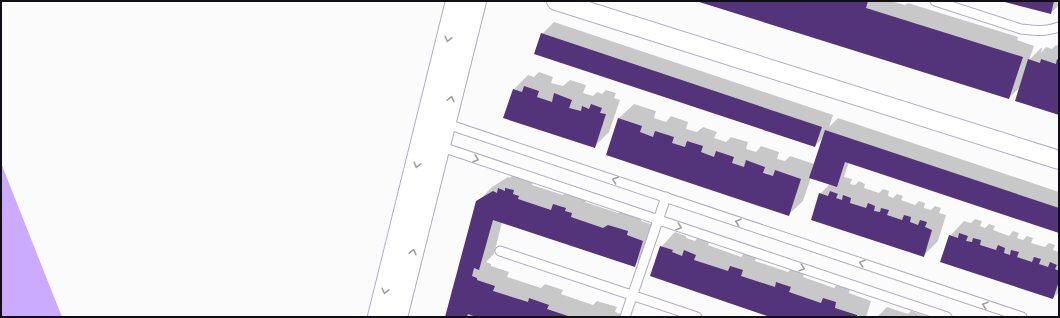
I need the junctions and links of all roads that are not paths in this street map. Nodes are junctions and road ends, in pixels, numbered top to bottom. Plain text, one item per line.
1 (457, 1) edge
2 (475, 1) edge
3 (556, 1) edge
4 (935, 1) edge
5 (1059, 27) edge
6 (444, 123) junction
7 (439, 146) junction
8 (1059, 160) edge
9 (666, 198) junction
10 (658, 220) junction
11 (500, 250) dead end
12 (633, 295) junction
13 (379, 317) edge
14 (396, 317) edge
15 (625, 317) edge
16 (697, 317) edge
17 (947, 317) edge
18 (1022, 317) edge

1 -> 13 street
6 -> 2 street
3 - 8 street
4 - 5 lane
6 - 7 street
9 -> 6 lane
7 -> 10 lane
14 -> 7 street
9 - 10 lane
18 -> 9 lane
10 - 12 lane
10 -> 17 lane
11 - 12 lane
12 - 15 lane
12 - 16 lane

